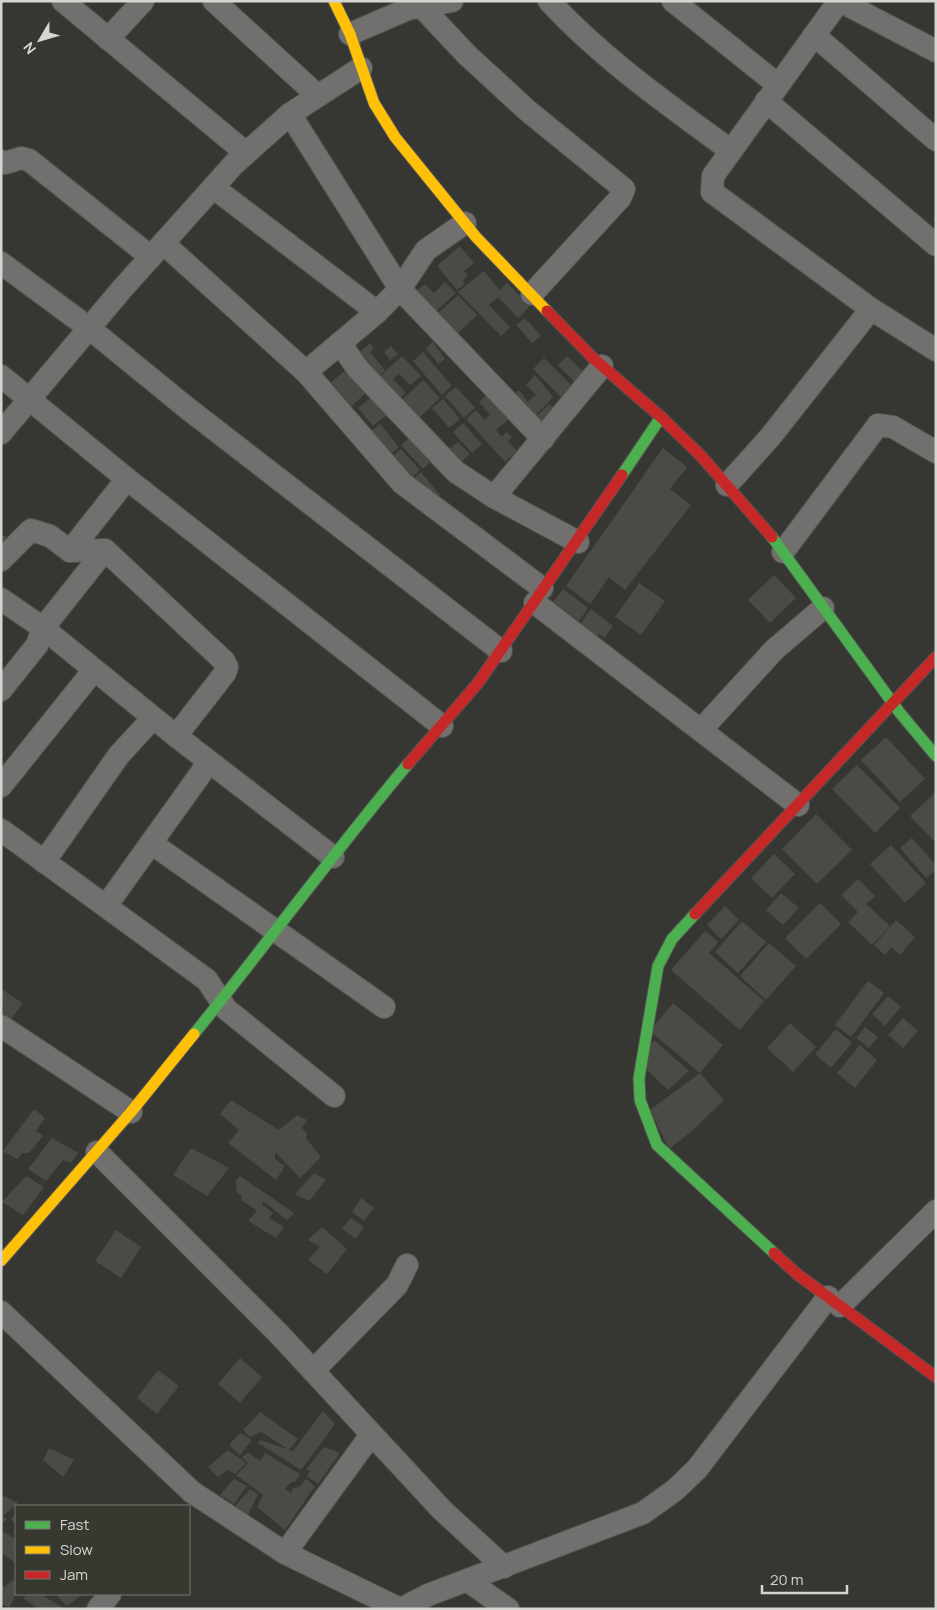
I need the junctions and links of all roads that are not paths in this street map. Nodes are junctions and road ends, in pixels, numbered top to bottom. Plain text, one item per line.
1 (62, 1) edge
2 (143, 1) edge
3 (214, 1) edge
4 (334, 1) edge
5 (452, 1) edge
6 (549, 1) edge
7 (673, 1) edge
8 (839, 1) edge
9 (421, 6) junction
10 (350, 34) junction
11 (814, 35) junction
12 (108, 39) junction
13 (936, 51) edge
14 (361, 68) junction
15 (772, 93) junction
16 (317, 95) junction
17 (290, 114) junction
18 (936, 140) edge
19 (731, 150) junction
20 (246, 153) junction
21 (1, 161) edge
22 (214, 188) junction
23 (465, 223) junction
24 (936, 245) edge
25 (157, 250) junction
26 (1, 263) edge
27 (400, 289) junction
28 (532, 294) junction
29 (871, 309) junction
30 (377, 312) junction
31 (89, 328) junction
32 (340, 343) junction
33 (936, 350) edge
34 (602, 366) junction
35 (306, 372) junction
36 (1, 376) edge
37 (29, 397) junction
38 (661, 417) junction
39 (1, 433) edge
40 (543, 439) junction
41 (936, 452) edge
42 (127, 479) junction
43 (727, 485) junction
44 (494, 497) junction
45 (578, 542) junction
46 (105, 550) junction
47 (70, 551) junction
48 (783, 552) junction
49 (1, 560) edge
50 (539, 595) junction
51 (1, 599) edge
52 (823, 608) junction
53 (43, 628) junction
54 (501, 651) junction
55 (936, 657) edge
56 (94, 670) junction
57 (1, 690) edge
58 (893, 704) junction
59 (153, 718) junction
60 (442, 726) junction
61 (701, 730) junction
62 (176, 736) junction
63 (936, 756) edge
64 (209, 762) junction
65 (1, 786) edge
66 (798, 805) junction
67 (1, 830) edge
68 (151, 843) junction
69 (333, 856) junction
70 (44, 862) junction
71 (106, 906) junction
72 (277, 931) junction
73 (222, 1001) junction
74 (384, 1006) dead end
75 (1, 1026) edge
76 (334, 1096) dead end
77 (131, 1112) junction
78 (97, 1152) junction
79 (936, 1211) edge
80 (1, 1261) edge
81 (407, 1265) dead end
82 (834, 1302) junction
83 (1, 1312) edge
84 (313, 1371) junction
85 (936, 1376) edge
86 (371, 1435) junction
87 (186, 1499) edge
88 (285, 1553) junction
89 (504, 1566) junction
90 (468, 1581) junction
91 (109, 1595) edge
92 (98, 1609) edge
93 (401, 1609) edge
94 (508, 1609) edge

1 - 12 street
2 - 12 street
3 - 16 street
4 - 10 street
5 - 9 street
6 - 19 street
7 - 15 street
8 - 11 street
8 - 13 street
9 - 10 street
9 - 28 street
10 - 14 street
11 - 15 street
11 - 18 street
12 - 20 street
14 - 16 street
14 - 23 street
15 - 19 street
15 - 24 street
16 - 17 street
17 - 20 street
17 - 27 street
19 - 29 street
20 - 22 street
21 - 25 street
22 - 25 street
22 - 30 street
23 - 27 street
23 - 28 street
25 - 31 street
25 - 35 street
26 - 31 street
27 - 30 street
27 - 40 street
28 - 34 street
29 - 33 street
29 - 43 street
30 - 32 street
31 - 37 street
31 - 54 street
32 - 35 street
32 - 44 street
34 - 38 street
34 - 40 street
35 - 50 street
36 - 37 street
37 - 39 street
37 - 42 street
38 - 43 street
38 - 45 street
40 - 44 street
41 - 48 street
42 - 47 street
42 - 60 street
43 - 48 street
44 - 45 street
45 - 50 street
46 - 47 street
46 - 53 street
46 - 62 street
47 - 49 street
48 - 52 street
50 - 54 street
50 - 61 street
51 - 53 street
52 - 58 street
52 - 61 street
53 - 56 street
53 - 57 street
54 - 60 street
55 - 58 street
56 - 59 street
56 - 65 street
58 - 63 street
58 - 66 street
59 - 62 street
59 - 70 street
60 - 69 street
61 - 66 street
62 - 64 street
64 - 68 street
64 - 69 street
66 - 82 street
67 - 70 street
68 - 71 street
68 - 72 street
69 - 72 street
70 - 71 street
71 - 73 street
72 - 73 street
72 - 74 street
73 - 76 street
73 - 77 street
75 - 77 street
77 - 78 street
78 - 80 street
78 - 84 street
79 - 82 street
81 - 84 street
82 - 85 street
82 - 89 street
83 - 87 street
84 - 86 street
86 - 88 street
86 - 89 street
87 - 88 street
88 - 93 street
89 - 90 street
90 - 93 street
90 - 94 street
91 - 92 street

